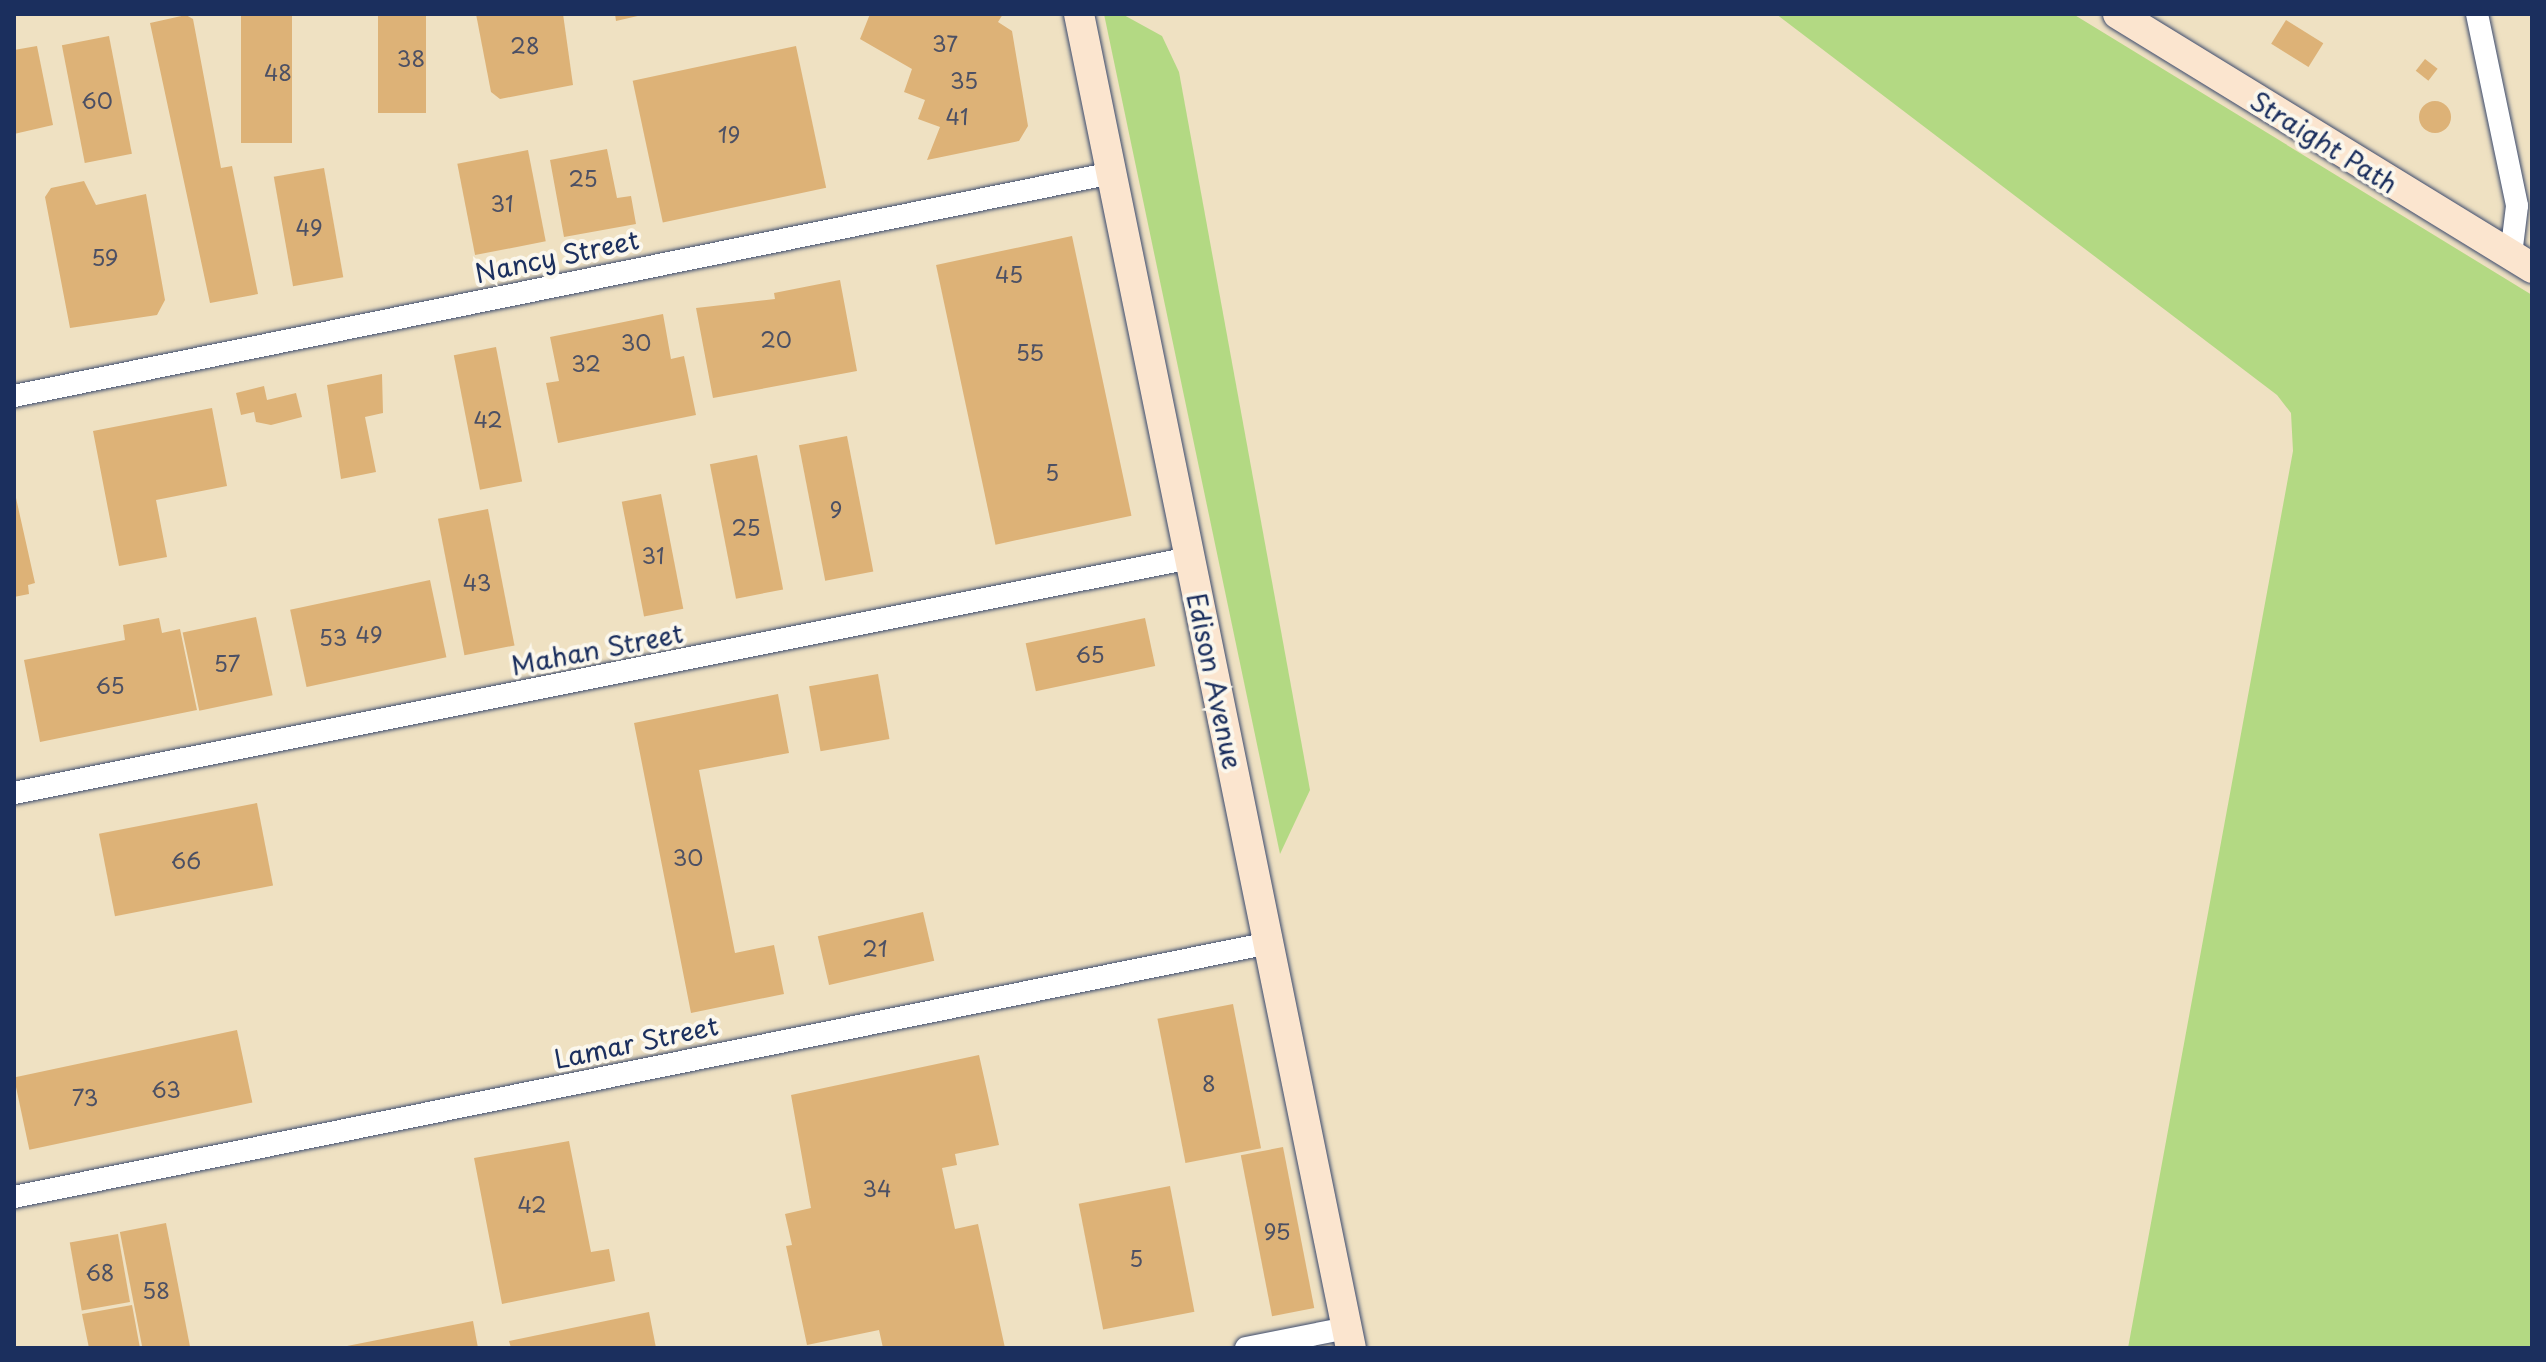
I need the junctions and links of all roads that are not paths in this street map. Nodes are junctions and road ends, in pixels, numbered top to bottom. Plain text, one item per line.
1 (1079, 14) edge
2 (2118, 14) edge
3 (2477, 14) edge
4 (1112, 173) junction
5 (2522, 262) edge
6 (14, 396) edge
7 (1190, 558) junction
8 (14, 793) edge
9 (1269, 943) junction
10 (14, 1197) edge
11 (1349, 1338) edge
12 (1246, 1348) edge

1 - 4 street, Edison Avenue
2 - 5 street, Straight Path
3 - 5 street
4 - 6 street, Nancy Street
4 - 7 street, Edison Avenue
7 - 8 street, Mahan Street
7 - 9 street, Edison Avenue
9 - 10 street, Lamar Street
9 - 11 street, Edison Avenue
11 - 12 street

